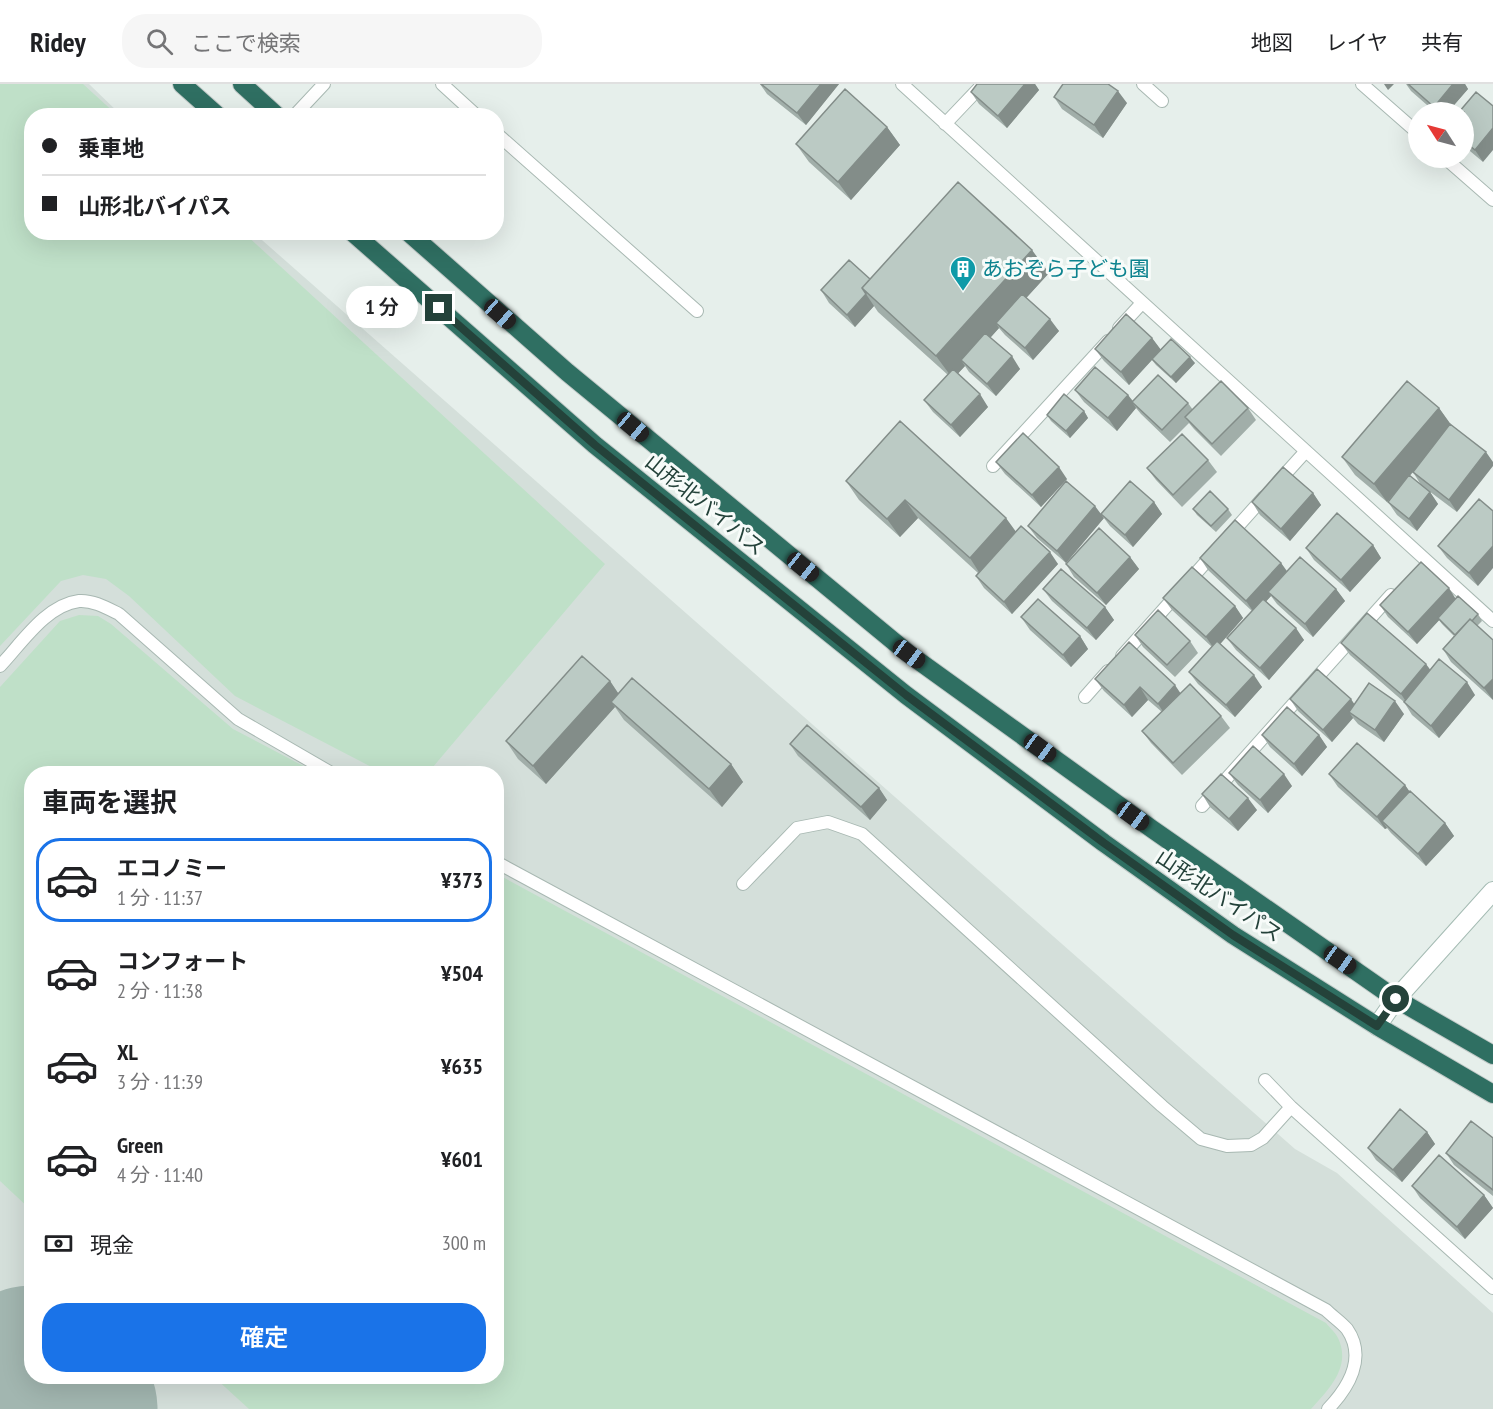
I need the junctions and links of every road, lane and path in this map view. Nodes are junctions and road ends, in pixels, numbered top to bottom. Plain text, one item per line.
1 (182, 84) edge
2 (242, 84) edge
3 (324, 84) edge
4 (442, 84) edge
5 (902, 84) edge
6 (983, 84) edge
7 (1143, 84) edge
8 (1362, 84) edge
9 (1162, 101) dead end
10 (209, 108) edge
11 (268, 108) edge
12 (302, 108) edge
13 (468, 108) edge
14 (945, 124) junction
15 (1408, 124) edge
16 (504, 140) edge
17 (1456, 168) edge
18 (1493, 200) edge
19 (361, 240) edge
20 (417, 240) edge
21 (1142, 303) junction
22 (697, 311) dead end
23 (1306, 451) junction
24 (993, 466) dead end
25 (1400, 585) edge
26 (1493, 621) edge
27 (0, 666) edge
28 (1085, 697) dead end
29 (319, 766) edge
30 (1202, 806) edge
31 (504, 866) edge
32 (743, 884) dead end
33 (1493, 891) edge
34 (1396, 999) junction
35 (1377, 1026) junction
36 (1493, 1055) edge
37 (1265, 1080) dead end
38 (1493, 1094) edge
39 (1291, 1107) junction
40 (1493, 1288) edge
41 (1328, 1409) edge

1 - 10 highway
2 - 11 highway
3 - 12 lane
4 - 13 lane
5 - 14 lane
6 - 14 lane
7 - 9 lane
8 - 15 lane
14 - 21 lane
16 - 22 lane
17 - 18 lane
19 - 35 highway, 山形北バイパス
20 - 34 highway, 山形北バイパス
21 - 23 lane
21 - 24 lane
23 - 26 lane
23 - 28 lane
25 - 30 lane
27 - 29 lane
31 - 41 lane
32 - 39 lane
33 - 34 street
34 - 35 street
34 - 36 highway, 山形北バイパス
35 - 38 highway, 山形北バイパス
37 - 39 lane
39 - 40 lane

